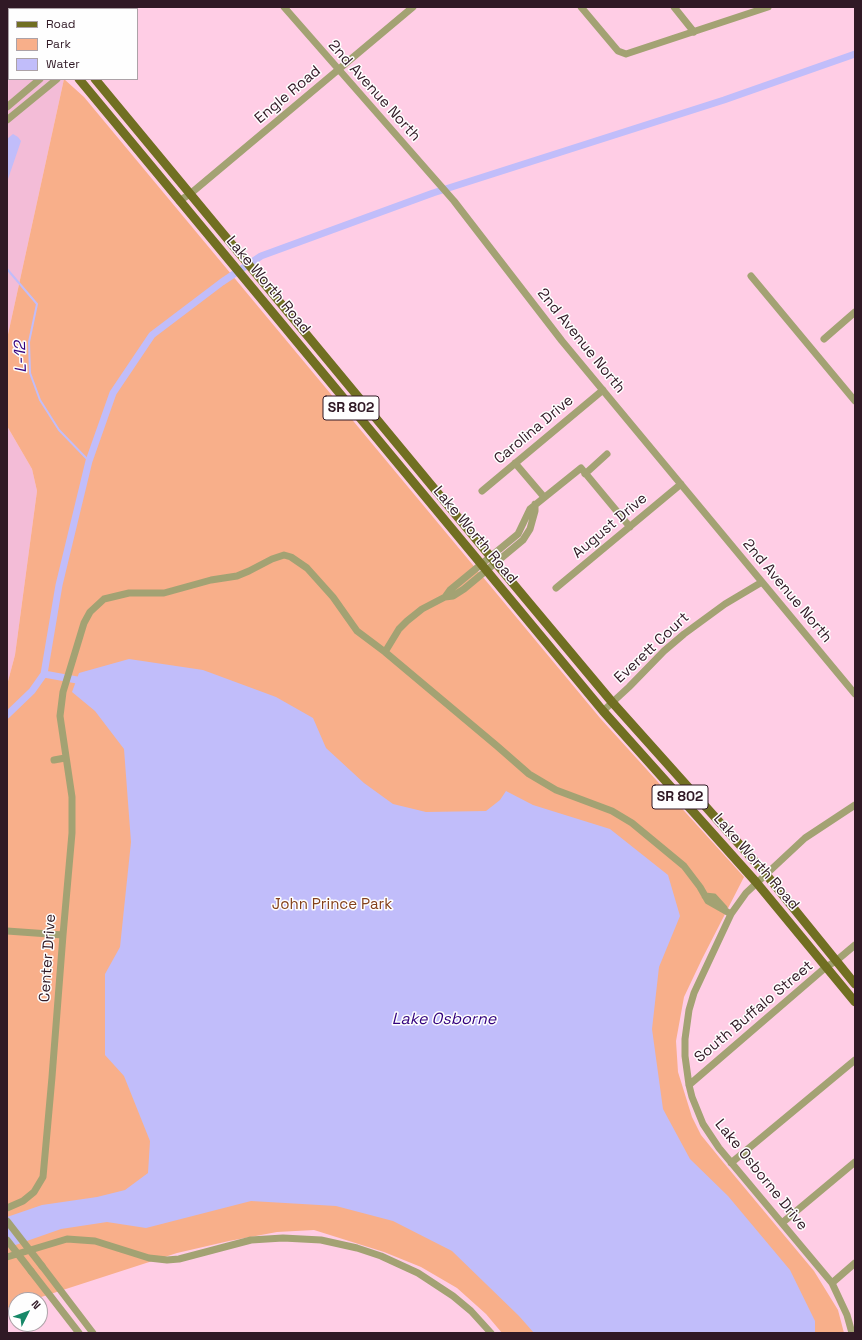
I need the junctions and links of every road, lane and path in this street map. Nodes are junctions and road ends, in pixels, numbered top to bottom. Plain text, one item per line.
1 (284, 7) edge
2 (413, 7) edge
3 (581, 7) edge
4 (674, 7) edge
5 (768, 7) edge
6 (694, 32) junction
7 (338, 70) junction
8 (39, 80) edge
9 (56, 80) edge
10 (80, 80) edge
11 (96, 80) edge
12 (7, 107) edge
13 (7, 120) edge
14 (190, 194) junction
15 (179, 201) junction
16 (751, 276) dead end
17 (855, 312) edge
18 (278, 319) junction
19 (824, 339) dead end
20 (323, 354) junction
21 (603, 390) junction
22 (855, 401) edge
23 (607, 454) dead end
24 (515, 463) junction
25 (585, 474) junction
26 (681, 484) junction
27 (482, 490) dead end
28 (544, 497) junction
29 (630, 527) junction
30 (493, 560) junction
31 (483, 567) junction
32 (762, 582) junction
33 (556, 588) dead end
34 (385, 652) junction
35 (855, 694) edge
36 (612, 702) junction
37 (603, 711) junction
38 (65, 758) junction
39 (54, 760) dead end
40 (855, 805) edge
41 (765, 874) junction
42 (756, 882) junction
43 (730, 914) junction
44 (7, 931) edge
45 (63, 935) junction
46 (855, 945) edge
47 (836, 961) junction
48 (826, 967) junction
49 (855, 984) edge
50 (855, 1002) edge
51 (855, 1060) edge
52 (689, 1085) junction
53 (855, 1162) edge
54 (731, 1163) junction
55 (7, 1208) edge
56 (7, 1221) edge
57 (782, 1223) junction
58 (7, 1240) edge
59 (7, 1257) edge
60 (855, 1263) edge
61 (832, 1283) junction
62 (79, 1333) edge
63 (93, 1333) edge
64 (491, 1333) edge
65 (852, 1333) edge

1 - 7 street, 2nd Avenue North
2 - 7 street, Engle Road
3 - 6 street
4 - 6 street
5 - 6 street
7 - 14 street, Engle Road
7 - 21 street, 2nd Avenue North
8 - 12 street
9 - 13 street
10 - 15 main road, Lake Worth Road / SR 802
11 - 14 main road, Lake Worth Road / SR 802
14 - 15 street, Engle Road
14 - 20 main road, Lake Worth Road / SR 802
15 - 18 main road, Lake Worth Road / SR 802
16 - 22 street
17 - 19 street
18 - 20 main road
18 - 31 main road, Lake Worth Road / SR 802
20 - 30 main road, Lake Worth Road / SR 802
21 - 24 street, Carolina Drive
21 - 26 street, 2nd Avenue North
23 - 25 street
24 - 27 street, Carolina Drive
24 - 28 street
25 - 28 street
25 - 29 street
26 - 29 street, August Drive
26 - 32 street, 2nd Avenue North
28 - 30 street
29 - 33 street, August Drive
30 - 31 street
30 - 36 main road, Lake Worth Road / SR 802
31 - 34 street
31 - 37 main road, Lake Worth Road / SR 802
32 - 35 street, 2nd Avenue North
32 - 36 street, Everett Court
34 - 38 street, Center Drive
34 - 43 street
36 - 37 street, Everett Court
36 - 41 main road, Lake Worth Road / SR 802
37 - 42 main road, Lake Worth Road / SR 802
38 - 39 street
38 - 45 street, Center Drive
40 - 41 street, Lake Osborne Drive
41 - 42 street, Lake Osborne Drive
41 - 47 main road, Lake Worth Road / SR 802
42 - 43 street, Lake Osborne Drive
42 - 48 main road, Lake Worth Road / SR 802
43 - 52 street, Lake Osborne Drive
44 - 45 street
45 - 55 street, Center Drive
46 - 47 street, South Buffalo Street
47 - 48 street, South Buffalo Street
47 - 49 main road, Lake Worth Road / SR 802
48 - 50 main road, Lake Worth Road / SR 802
48 - 52 street, South Buffalo Street
51 - 54 street
52 - 54 street, Lake Osborne Drive
53 - 57 street
54 - 57 street, Lake Osborne Drive
56 - 63 street, bridge
57 - 61 street, Lake Osborne Drive
58 - 62 street, bridge
59 - 64 street
60 - 61 street
61 - 65 street, Lake Osborne Drive

